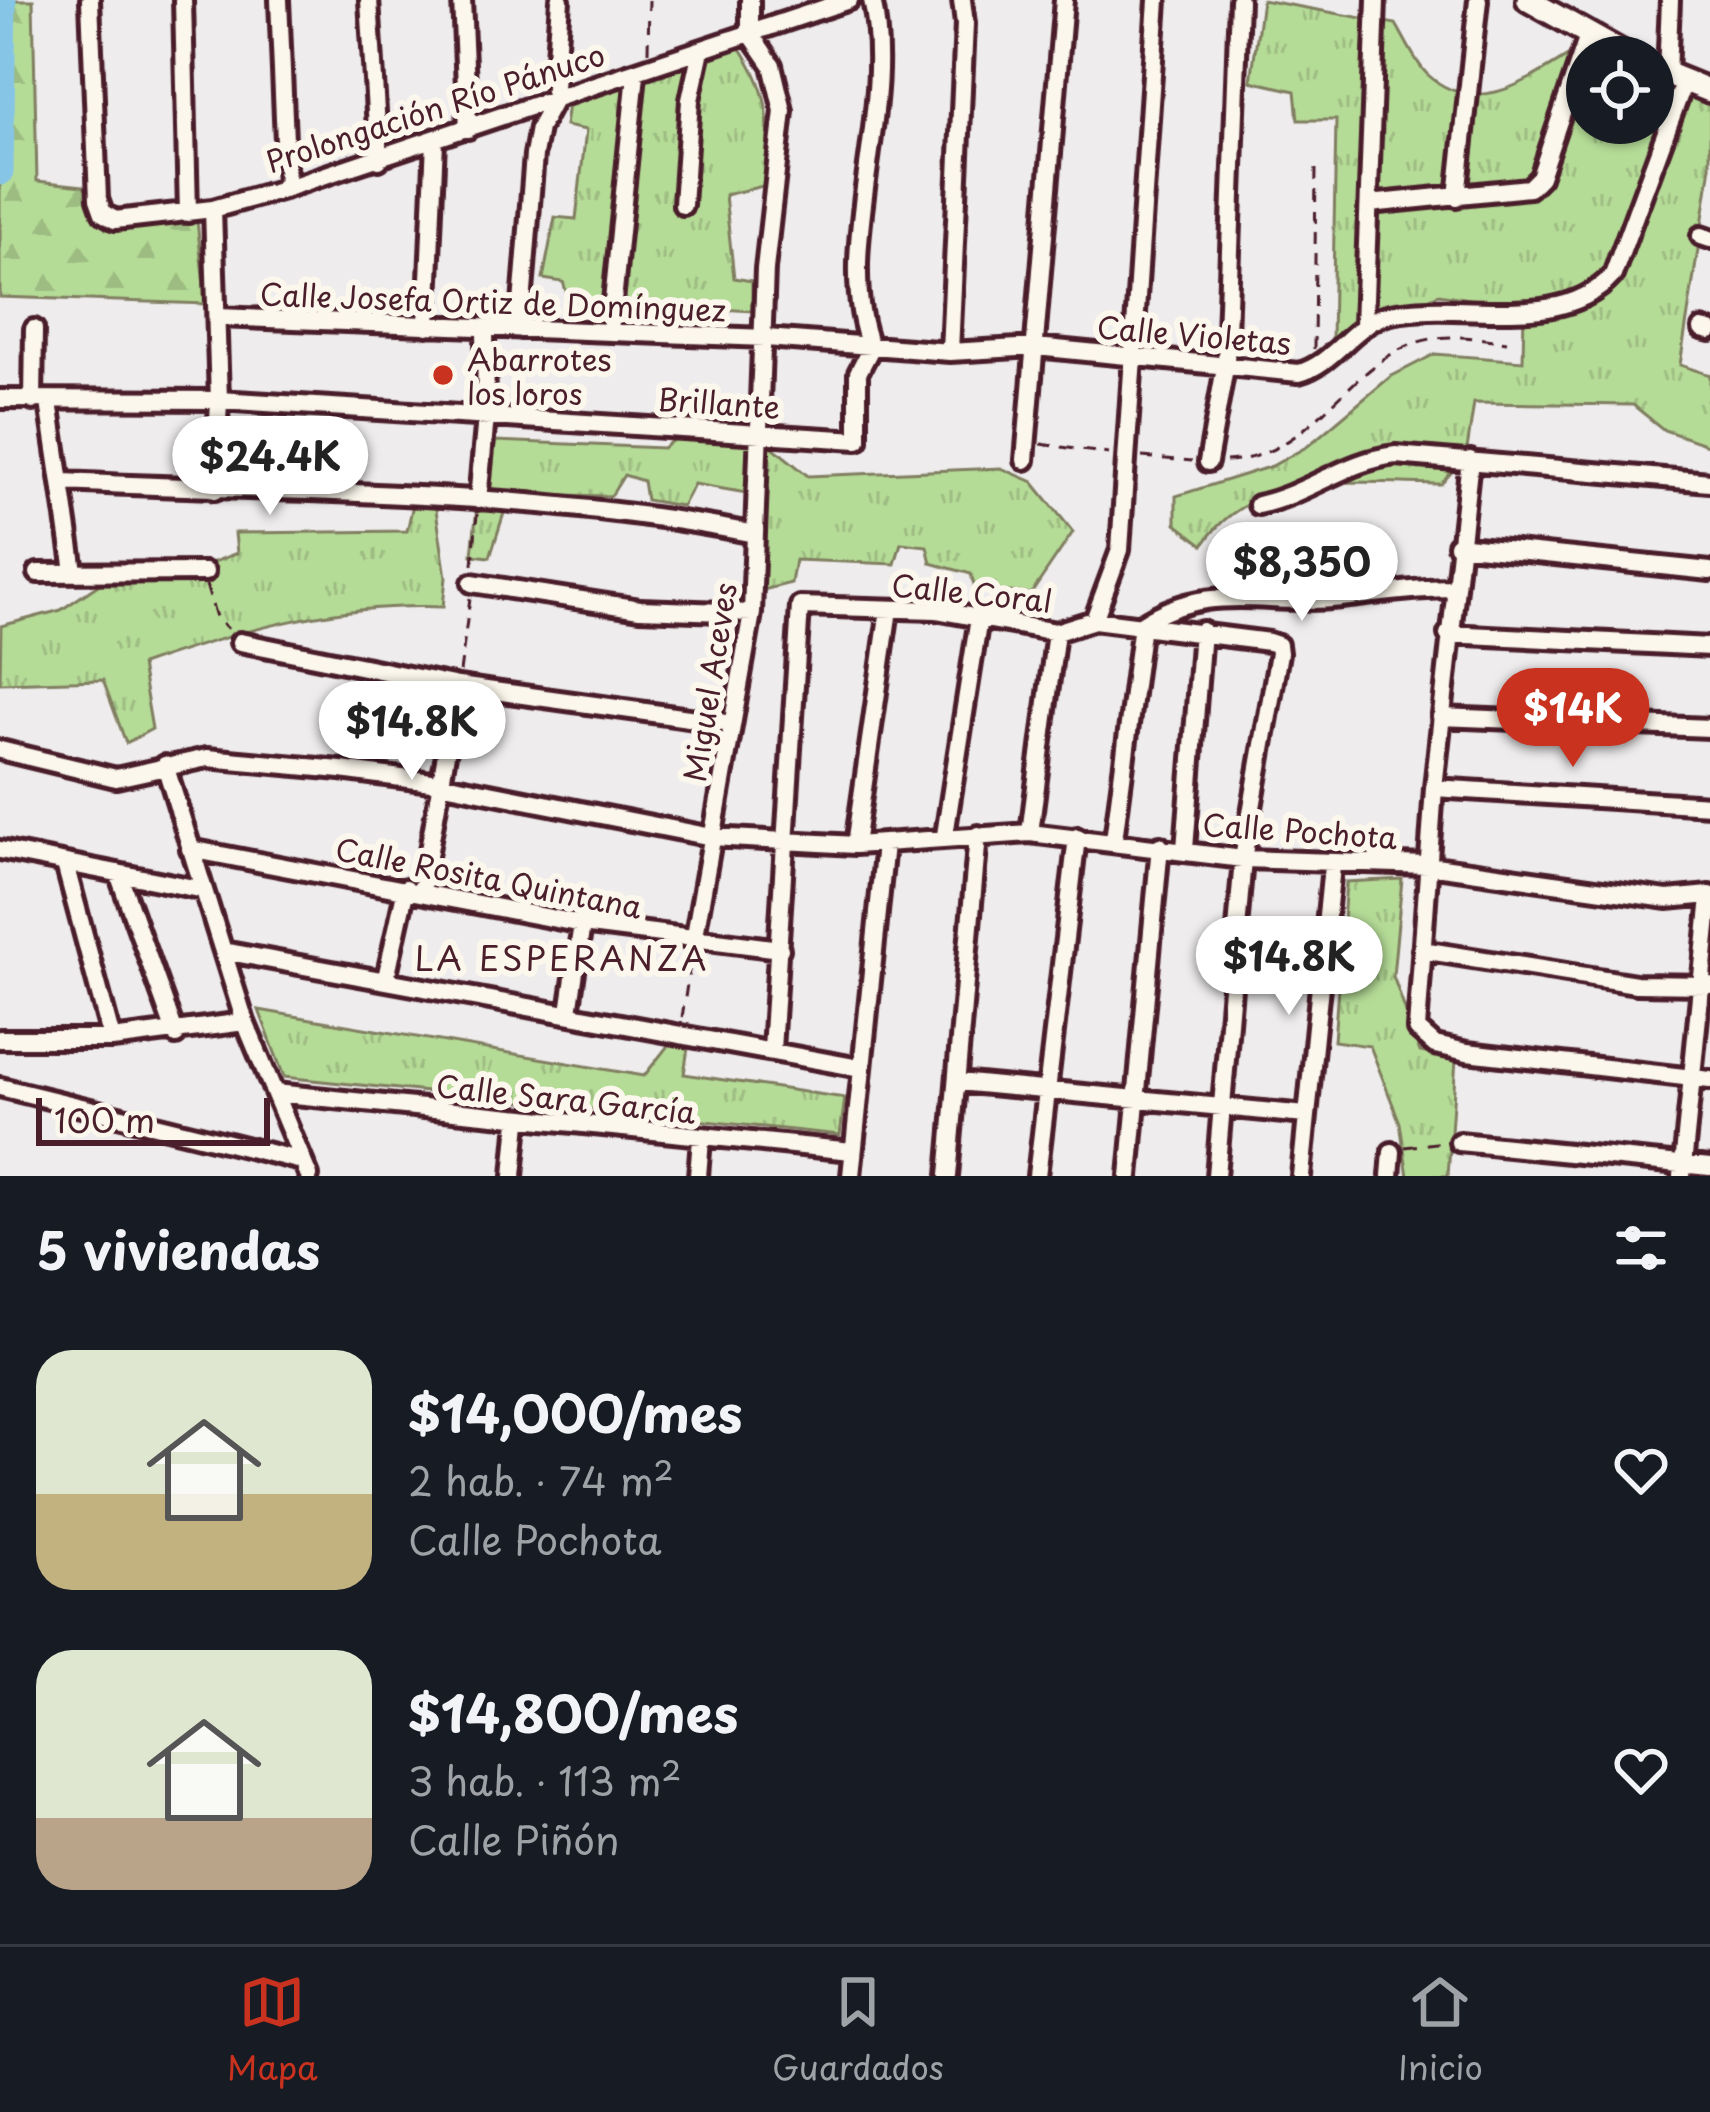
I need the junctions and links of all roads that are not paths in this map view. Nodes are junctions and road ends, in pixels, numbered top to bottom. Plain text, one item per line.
1 (90, 0) edge
2 (183, 0) edge
3 (280, 0) edge
4 (369, 0) edge
5 (462, 0) edge
6 (560, 0) edge
7 (750, 0) edge
8 (849, 0) edge
9 (872, 0) edge
10 (962, 0) edge
11 (1064, 0) edge
12 (1156, 0) edge
13 (1239, 0) edge
14 (1376, 0) edge
15 (1478, 0) edge
16 (1528, 0) edge
17 (1567, 0) edge
18 (1670, 0) edge
19 (1567, 26) junction
20 (750, 33) junction
21 (1588, 36) edge
22 (1669, 36) edge
23 (700, 50) junction
24 (642, 72) junction
25 (1674, 77) edge
26 (1710, 91) edge
27 (1566, 97) edge
28 (554, 102) junction
29 (468, 128) junction
30 (435, 140) junction
31 (1649, 144) edge
32 (379, 160) junction
33 (287, 188) junction
34 (1457, 197) junction
35 (682, 205) dead end
36 (1369, 205) junction
37 (213, 208) junction
38 (188, 213) junction
39 (218, 317) junction
40 (1364, 325) junction
41 (428, 326) junction
42 (520, 328) junction
43 (34, 329) dead end
44 (485, 329) junction
45 (610, 332) junction
46 (766, 338) junction
47 (1036, 347) junction
48 (871, 348) junction
49 (950, 352) junction
50 (1130, 355) junction
51 (1226, 362) junction
52 (0, 399) edge
53 (219, 400) junction
54 (41, 401) junction
55 (486, 417) junction
56 (762, 430) junction
57 (1026, 451) road end
58 (1469, 460) junction
59 (1208, 462) road end
60 (64, 482) junction
61 (1710, 482) edge
62 (214, 490) junction
63 (478, 500) junction
64 (1258, 505) dead end
65 (755, 534) junction
66 (1457, 545) junction
67 (74, 571) junction
68 (1710, 571) edge
69 (205, 572) road end
70 (38, 573) dead end
71 (472, 583) dead end
72 (1452, 588) junction
73 (890, 609) junction
74 (752, 613) junction
75 (979, 618) junction
76 (1094, 620) junction
77 (1142, 624) junction
78 (1056, 632) junction
79 (1202, 632) junction
80 (1448, 634) junction
81 (240, 642) road end
82 (1710, 647) edge
83 (458, 686) junction
84 (1441, 717) junction
85 (732, 724) junction
86 (1710, 728) edge
87 (0, 750) edge
88 (165, 765) junction
89 (439, 783) junction
90 (1434, 788) junction
91 (1710, 806) edge
92 (1030, 832) junction
93 (945, 835) junction
94 (978, 835) junction
95 (712, 837) junction
96 (1077, 837) junction
97 (1114, 840) junction
98 (788, 843) junction
99 (885, 844) junction
100 (855, 845) junction
101 (1160, 846) junction
102 (1185, 848) junction
103 (190, 849) junction
104 (0, 850) edge
105 (1243, 859) junction
106 (65, 864) junction
107 (1428, 865) junction
108 (1332, 866) junction
109 (118, 873) junction
110 (414, 889) junction
111 (203, 890) junction
112 (1710, 896) edge
113 (582, 924) junction
114 (694, 941) junction
115 (780, 949) junction
116 (1423, 950) junction
117 (223, 951) junction
118 (386, 978) junction
119 (1706, 984) edge
120 (569, 1012) junction
121 (245, 1022) junction
122 (176, 1035) junction
123 (0, 1039) edge
124 (112, 1040) junction
125 (772, 1050) junction
126 (860, 1067) junction
127 (1701, 1079) edge
128 (958, 1082) junction
129 (0, 1087) edge
130 (1046, 1090) junction
131 (275, 1093) junction
132 (1137, 1097) junction
133 (1222, 1104) junction
134 (1306, 1115) junction
135 (518, 1121) junction
136 (701, 1139) junction
137 (1459, 1142) road end
138 (852, 1151) junction
139 (1392, 1152) road end
140 (1710, 1167) edge
141 (306, 1168) edge
142 (1683, 1170) edge
143 (513, 1176) edge
144 (698, 1176) edge
145 (850, 1176) edge
146 (948, 1176) edge
147 (1037, 1176) edge
148 (1129, 1176) edge
149 (1216, 1176) edge
150 (1301, 1176) edge
151 (1390, 1176) edge

1 - 38 street, Prolongación Río Pánuco
2 - 38 street
3 - 33 street
4 - 32 street
5 - 29 street
6 - 28 street
7 - 20 street
8 - 20 street, Prolongación Río Pánuco
9 - 48 street
10 - 49 street
11 - 47 street
12 - 50 street
13 - 51 street
14 - 36 street
15 - 34 street
16 - 19 street
17 - 19 street
18 - 22 street
19 - 21 street
20 - 23 street, Prolongación Río Pánuco
20 - 46 street, Miguel Aceves
23 - 24 street, Prolongación Río Pánuco
23 - 35 street
24 - 28 street, Prolongación Río Pánuco
24 - 45 street
25 - 26 street
27 - 34 street
28 - 29 street, Prolongación Río Pánuco
28 - 42 street
29 - 30 street, Prolongación Río Pánuco
30 - 32 street, Prolongación Río Pánuco
30 - 41 street
31 - 40 street
32 - 33 street, Prolongación Río Pánuco
33 - 37 street, Prolongación Río Pánuco
34 - 36 street
36 - 40 street
37 - 38 street, Prolongación Río Pánuco
37 - 39 street
39 - 41 street, Calle Josefa Ortiz de Domínguez
39 - 53 street
40 - 51 street, Calle Violetas
41 - 44 street, Calle Josefa Ortiz de Domínguez
42 - 44 street, Calle Josefa Ortiz de Domínguez
42 - 45 street, Calle Josefa Ortiz de Domínguez
43 - 54 street
44 - 55 street
45 - 46 street, Calle Josefa Ortiz de Domínguez
46 - 48 street, Calle Violetas
46 - 56 street, Miguel Aceves
47 - 49 street, Calle Violetas
47 - 50 street, Calle Violetas
47 - 57 street
48 - 49 street, Calle Violetas
48 - 56 street, Brillante
50 - 51 street, Calle Violetas
50 - 76 street
51 - 59 street
52 - 54 street, Brillante
53 - 54 street, Brillante
53 - 55 street, Brillante
53 - 62 street
54 - 60 street
55 - 56 street, Brillante
55 - 63 street
56 - 65 street, Miguel Aceves
58 - 61 street
58 - 64 street
58 - 66 street
60 - 62 street
60 - 67 street
62 - 63 street
63 - 65 street
65 - 74 street, Miguel Aceves
66 - 68 street
66 - 72 street
67 - 69 street
67 - 70 street
71 - 74 street
72 - 77 street
72 - 80 street
73 - 75 street, Calle Coral
73 - 98 street, Calle Coral
73 - 100 street
74 - 85 street, Miguel Aceves
75 - 78 street, Calle Coral
75 - 93 street
76 - 77 street, Calle Coral
76 - 78 street, Calle Coral
77 - 79 street, Calle Coral
77 - 97 street
78 - 92 street
79 - 102 street
79 - 105 street, Calle Coral
80 - 82 street
80 - 84 street
81 - 83 street
83 - 85 street
83 - 89 street
84 - 86 street
84 - 90 street
85 - 95 street, Miguel Aceves
87 - 88 street, Calle Pochota
88 - 89 street, Calle Pochota
88 - 103 street
89 - 95 street, Calle Pochota
89 - 110 street
90 - 91 street
90 - 107 street
92 - 94 street, Calle Pochota
92 - 96 street, Calle Pochota
93 - 94 street, Calle Pochota
93 - 99 street, Calle Pochota
94 - 128 street
95 - 98 street, Calle Pochota
95 - 114 street, Miguel Aceves
96 - 97 street, Calle Pochota
96 - 130 street
97 - 101 street, Calle Pochota
98 - 100 street, Calle Pochota
98 - 115 street
99 - 100 street, Calle Pochota
99 - 126 street
101 - 102 street, Calle Pochota
101 - 132 street
102 - 105 street, Calle Pochota
103 - 110 street, Calle Rosita Quintana
103 - 111 street
104 - 106 street
105 - 108 street, Calle Pochota
105 - 133 street
106 - 109 street
106 - 124 street
107 - 108 street, Calle Pochota
107 - 112 street, Calle Pochota
107 - 116 street
108 - 134 street
109 - 111 street
109 - 122 street
110 - 113 street, Calle Rosita Quintana
110 - 118 street
111 - 117 street
112 - 119 street
113 - 114 street, Calle Rosita Quintana
113 - 120 street
114 - 115 street, Calle Rosita Quintana
115 - 125 street
116 - 119 street
116 - 127 street
117 - 118 street
117 - 121 street
118 - 120 street
119 - 127 street
120 - 125 street
121 - 122 street
121 - 131 street
122 - 124 street
123 - 124 street
125 - 126 street
126 - 138 street
127 - 142 street
128 - 130 street
128 - 146 street
129 - 141 street
130 - 132 street
130 - 147 street
131 - 135 street, Calle Sara García
131 - 141 street
132 - 133 street
132 - 148 street
133 - 134 street
133 - 149 street
134 - 150 street
135 - 136 street, Calle Sara García
135 - 143 street
136 - 138 street, Calle Sara García
136 - 144 street
137 - 142 street
138 - 145 street
139 - 151 street
140 - 142 street

